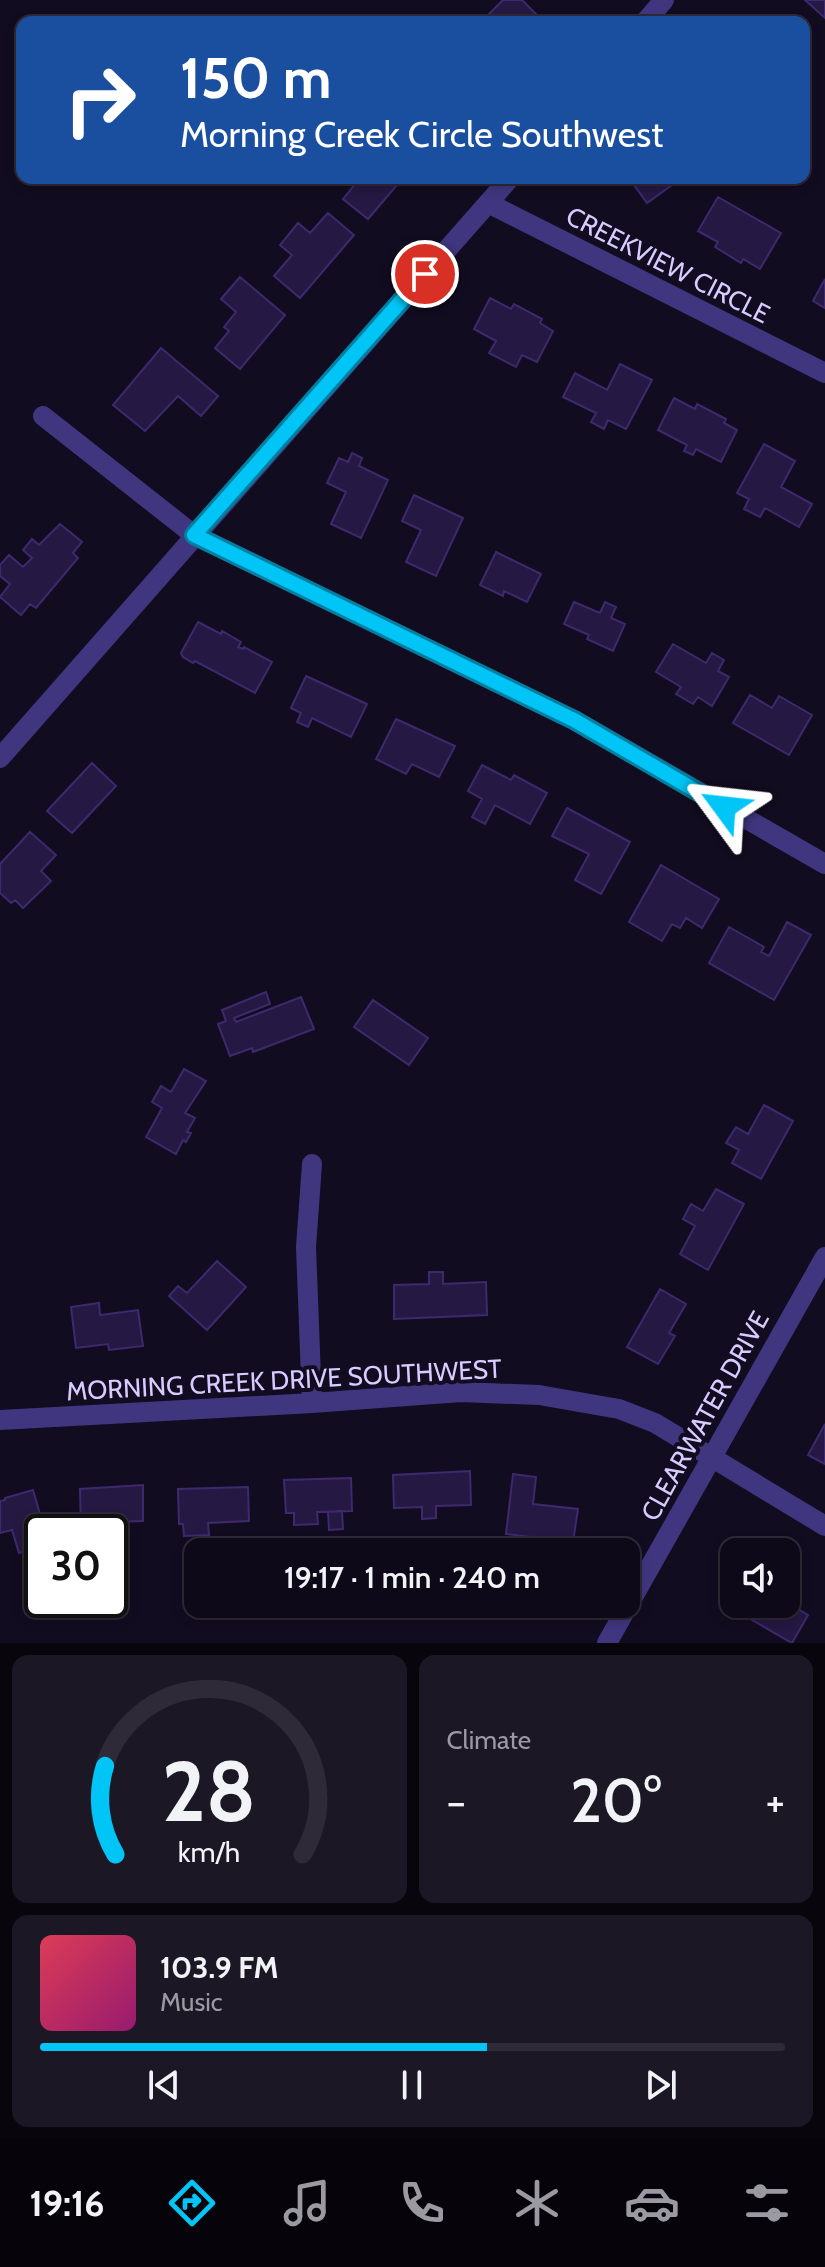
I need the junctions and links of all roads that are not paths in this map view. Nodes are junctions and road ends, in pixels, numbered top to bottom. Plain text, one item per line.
1 (664, 0) edge
2 (650, 16) edge
3 (505, 184) edge
4 (488, 203) junction
5 (825, 373) edge
6 (43, 416) dead end
7 (194, 535) junction
8 (0, 758) edge
9 (825, 864) edge
10 (312, 1164) dead end
11 (825, 1257) edge
12 (312, 1403) junction
13 (0, 1420) edge
14 (711, 1459) junction
15 (825, 1526) edge
16 (607, 1643) edge

1 - 2 street
3 - 4 street
4 - 5 street, CREEKVIEW CIRCLE
4 - 7 street
6 - 7 street
7 - 8 street
7 - 9 street
10 - 12 street
11 - 14 street, CLEARWATER DRIVE
12 - 13 street, MORNING CREEK DRIVE SOUTHWEST
12 - 14 street, MORNING CREEK DRIVE SOUTHWEST
14 - 15 street, MORNING CREEK DRIVE SOUTHWEST
14 - 16 street, CLEARWATER DRIVE

